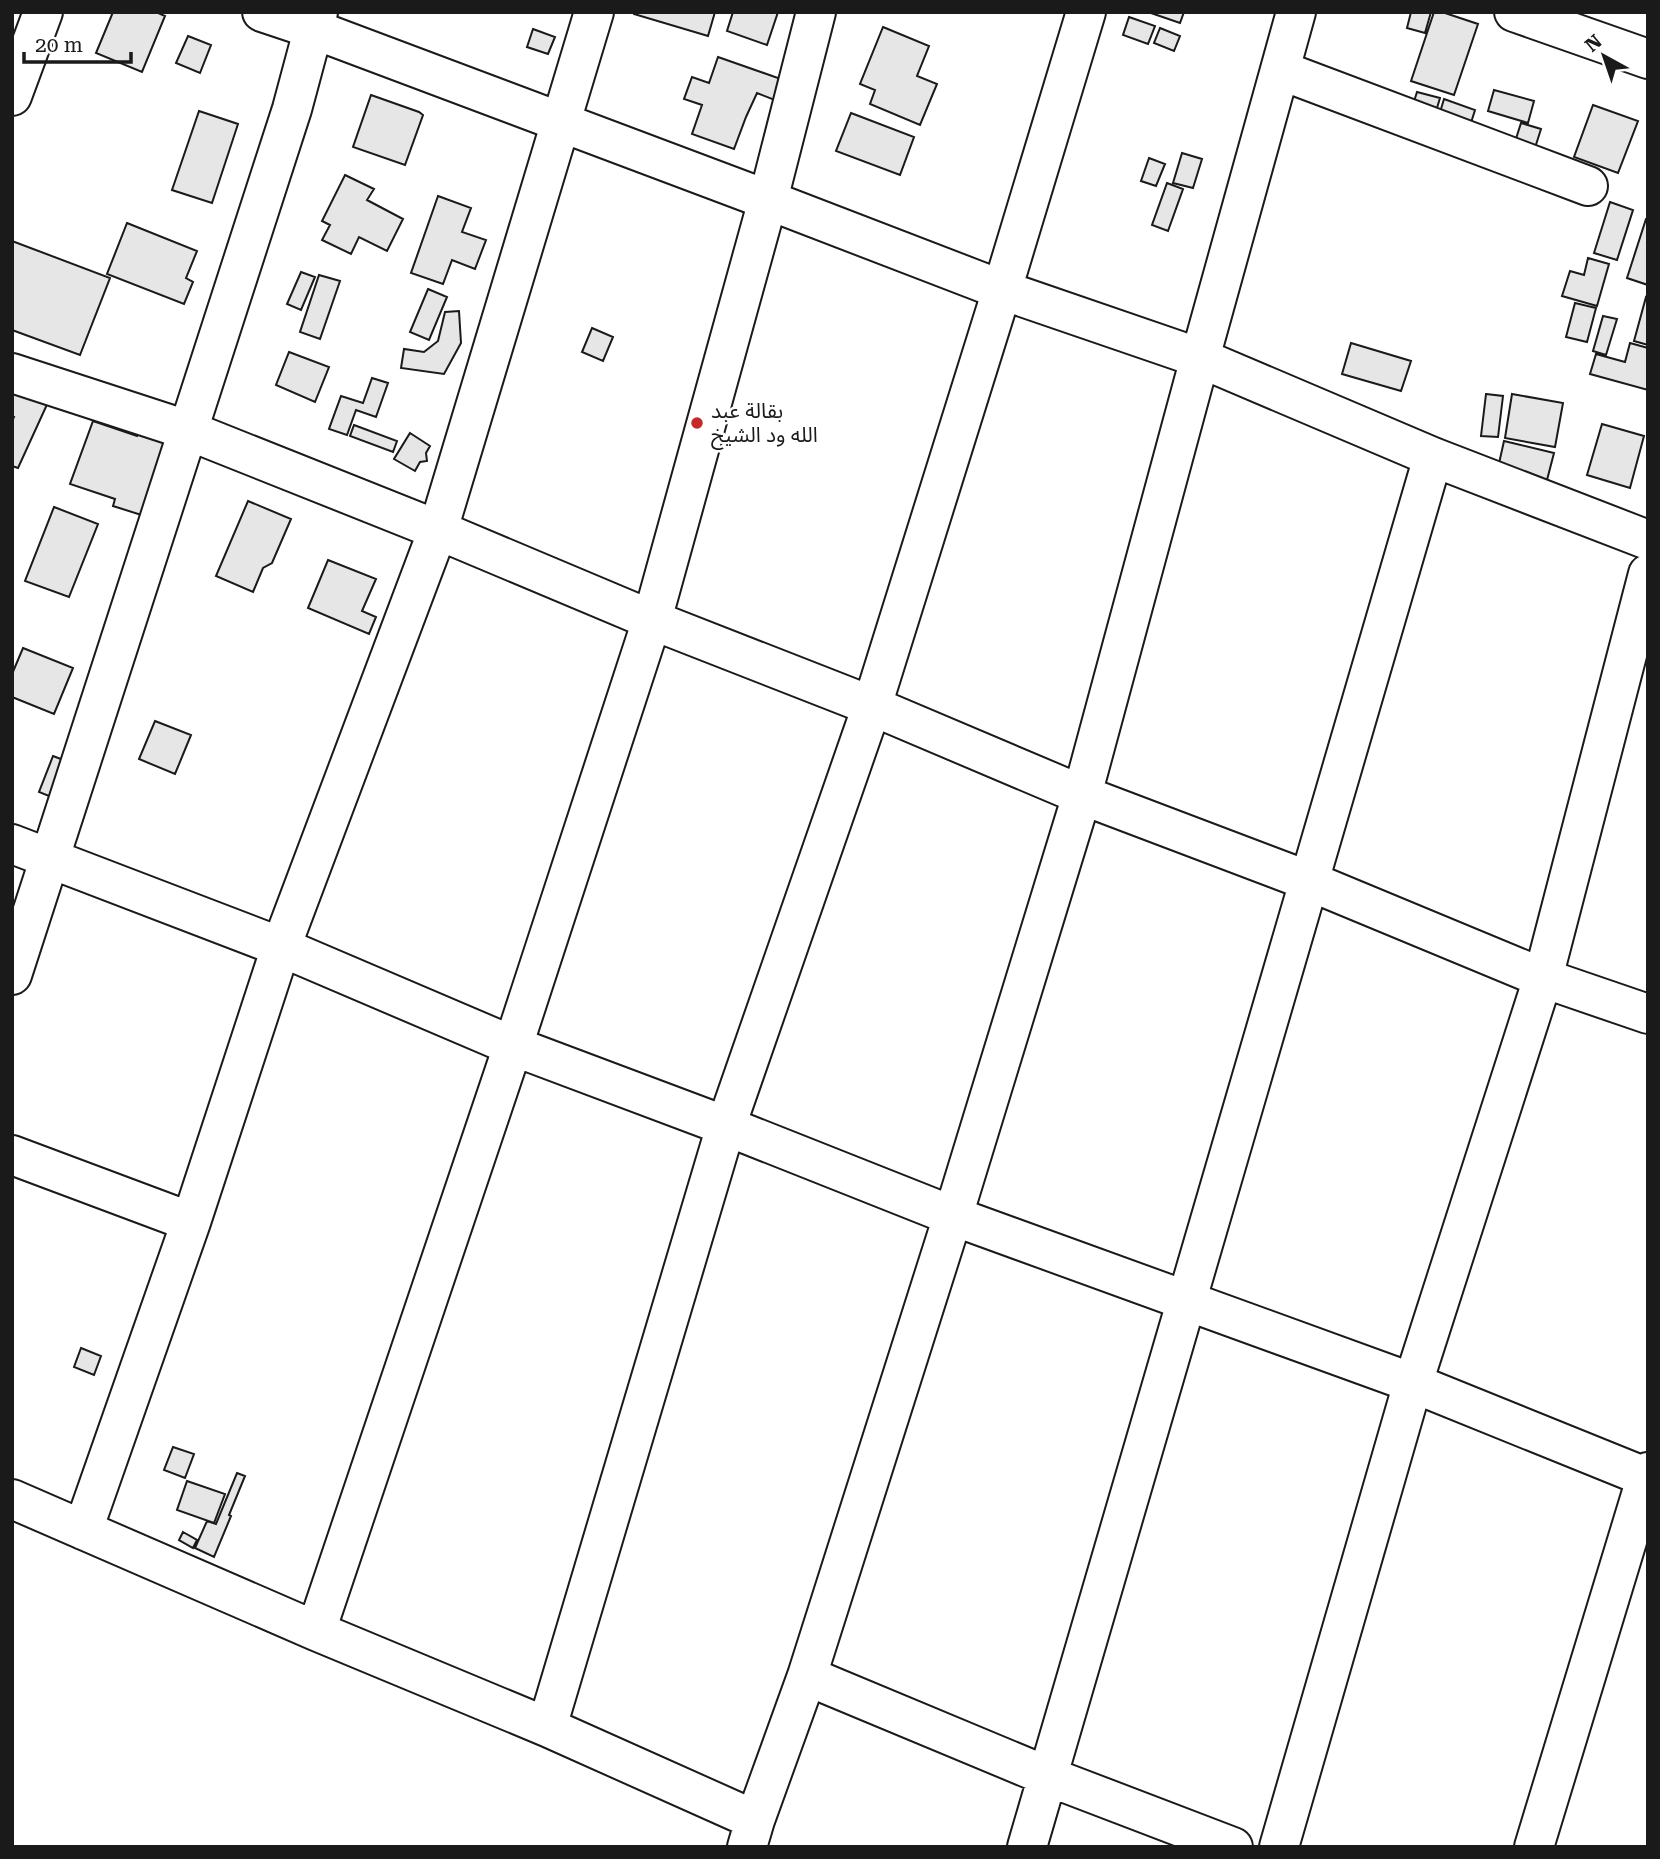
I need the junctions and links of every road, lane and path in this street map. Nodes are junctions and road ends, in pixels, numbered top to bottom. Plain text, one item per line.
1 (43, 12) edge
2 (262, 12) edge
3 (594, 12) edge
4 (816, 12) edge
5 (1086, 12) edge
6 (1296, 12) edge
7 (1538, 16) edge
8 (316, 21) edge
9 (1648, 60) edge
10 (1280, 70) junction
11 (12, 96) edge
12 (562, 123) junction
13 (1588, 186) dead end
14 (768, 200) junction
15 (1002, 290) junction
16 (1200, 358) junction
17 (12, 373) edge
18 (187, 430) junction
19 (1433, 457) junction
20 (438, 530) junction
21 (1648, 540) edge
22 (1648, 574) edge
23 (652, 620) junction
24 (872, 706) junction
25 (1082, 795) junction
26 (12, 844) edge
27 (51, 859) junction
28 (1309, 881) junction
29 (281, 947) junction
30 (12, 975) edge
31 (1543, 978) junction
32 (1648, 1014) edge
33 (513, 1046) junction
34 (726, 1126) junction
35 (12, 1155) edge
36 (953, 1216) junction
37 (191, 1222) junction
38 (1188, 1301) junction
39 (1413, 1383) junction
40 (1647, 1476) edge
41 (12, 1499) edge
42 (83, 1530) junction
43 (316, 1631) junction
44 (807, 1676) junction
45 (548, 1727) junction
46 (1047, 1776) junction
47 (751, 1833) edge
48 (1027, 1847) edge
49 (1233, 1847) edge
50 (1279, 1847) edge
51 (1534, 1847) edge

1 - 11 street
2 - 8 street
3 - 12 street
4 - 14 street
5 - 15 street
6 - 10 street
7 - 9 street
8 - 12 street
8 - 18 street
10 - 13 street
10 - 16 street
12 - 14 street
12 - 20 street
14 - 15 street
14 - 23 street
15 - 16 street
15 - 24 street
16 - 19 street
16 - 25 street
17 - 18 street
18 - 20 street
18 - 27 street
19 - 21 street
19 - 28 street
20 - 23 street
20 - 29 street
22 - 31 street
23 - 24 street
23 - 33 street
24 - 25 street
24 - 34 street
25 - 28 street
25 - 36 street
26 - 27 street
27 - 29 street
27 - 30 street
28 - 31 street
28 - 38 street
29 - 33 street
29 - 37 street
31 - 32 street
31 - 39 street
33 - 34 street
33 - 43 street
34 - 36 street
34 - 45 street
35 - 37 street
36 - 38 street
36 - 44 street
37 - 42 street
38 - 39 street
38 - 46 street
39 - 40 street
39 - 50 street
40 - 51 street
41 - 42 street
42 - 43 street
43 - 45 street
44 - 46 street
44 - 47 street
45 - 47 street
46 - 48 street
46 - 49 street

